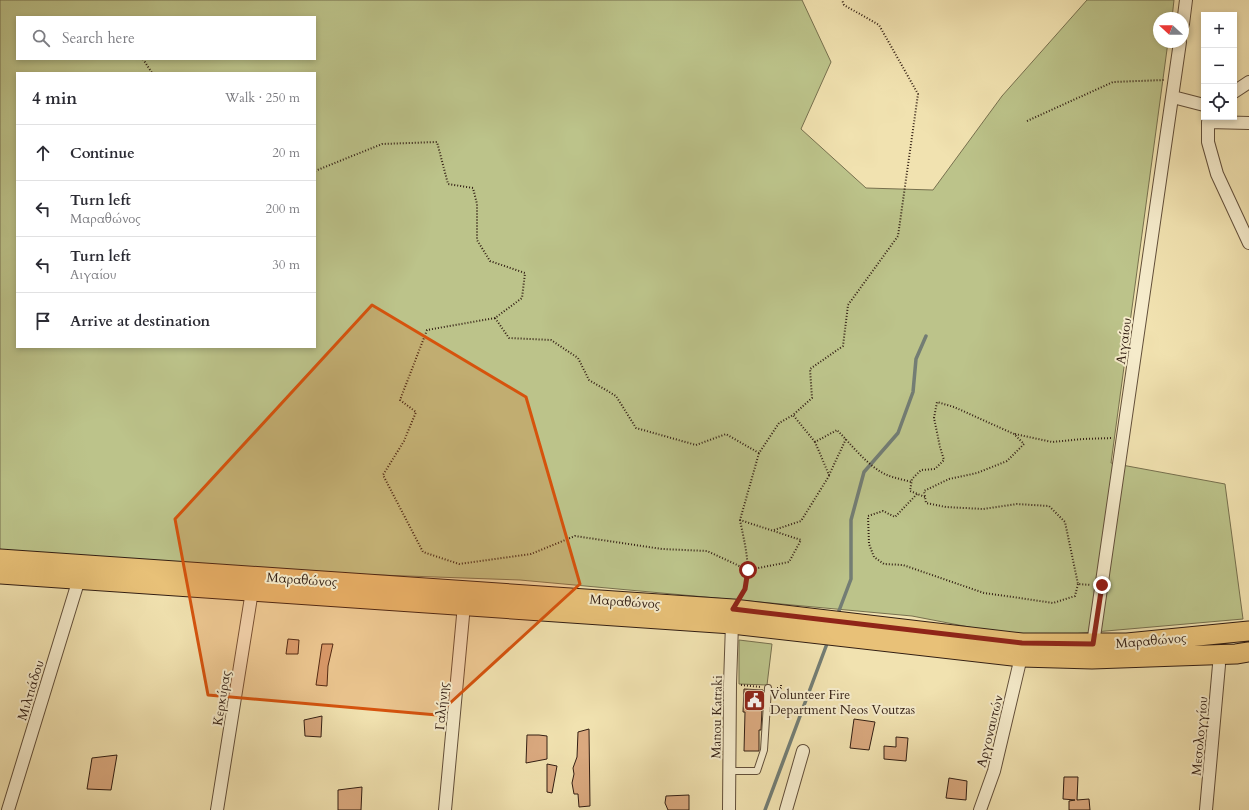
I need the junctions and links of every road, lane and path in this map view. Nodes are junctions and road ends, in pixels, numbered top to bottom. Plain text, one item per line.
1 (842, 0) edge
2 (1186, 0) edge
3 (1184, 12) edge
4 (1179, 48) edge
5 (144, 60) edge
6 (151, 72) edge
7 (1175, 79) junction
8 (1249, 82) edge
9 (1237, 90) edge
10 (1173, 97) junction
11 (1201, 104) edge
12 (1210, 120) edge
13 (1027, 121) dead end
14 (1249, 123) edge
15 (316, 171) edge
16 (1249, 243) edge
17 (495, 318) junction
18 (793, 416) junction
19 (1014, 434) junction
20 (1124, 437) junction
21 (846, 439) junction
22 (815, 442) junction
23 (759, 453) junction
24 (829, 476) junction
25 (912, 482) junction
26 (917, 494) junction
27 (925, 497) junction
28 (740, 520) junction
29 (773, 530) junction
30 (0, 559) edge
31 (748, 570) junction
32 (0, 574) edge
33 (79, 579) junction
34 (1078, 584) junction
35 (1102, 585) junction
36 (252, 591) junction
37 (464, 605) junction
38 (733, 616) junction
39 (833, 628) junction
40 (1249, 631) edge
41 (1093, 644) junction
42 (1249, 652) edge
43 (1021, 657) junction
44 (1218, 665) dead end
45 (730, 684) junction
46 (781, 684) dead end
47 (768, 688) junction
48 (780, 688) junction
49 (784, 694) dead end
50 (804, 751) dead end
51 (729, 769) junction
52 (8, 810) edge
53 (216, 810) edge
54 (445, 810) edge
55 (729, 810) edge
56 (786, 810) edge
57 (980, 810) edge
58 (1206, 810) edge

1 - 18 path
2 - 3 street
4 - 7 street, Αιγαίου
5 - 6 path
7 - 10 street, Αιγαίου
7 - 13 path
8 - 9 street
10 - 11 street
10 - 20 street, Αιγαίου
12 - 14 street
12 - 16 street
15 - 17 path
17 - 23 path
17 - 31 path
18 - 22 path
18 - 23 path
19 - 20 path
19 - 25 path
19 - 27 path
20 - 35 street, Αιγαίου
21 - 22 path
21 - 24 path
21 - 25 path
22 - 24 path
23 - 28 path
24 - 29 path
25 - 26 path
26 - 27 path
26 - 34 path
27 - 34 path
28 - 29 path
28 - 31 path
29 - 31 path
30 - 38 main road, Μαραθώνος
31 - 38 path
32 - 33 main road, Μαραθώνος
33 - 36 main road, Μαραθώνος
33 - 52 street, Μιλτιάδου
34 - 35 path
35 - 41 street, Αιγαίου
36 - 37 main road, Μαραθώνος
36 - 53 street, Κερκύρας
37 - 38 main road, Μαραθώνος
37 - 54 street, Γαλήνης
38 - 39 main road, Μαραθώνος
38 - 45 street, Manou Katraki
39 - 41 main road, Μαραθώνος
39 - 43 main road, Μαραθώνος
40 - 41 main road, Μαραθώνος
42 - 43 main road, Μαραθώνος
43 - 57 street, Αργοναυτών
44 - 58 street, Μεσολογγίου
45 - 47 path
45 - 51 street, Manou Katraki
46 - 48 path
47 - 48 path
47 - 51 lane
48 - 49 path
50 - 56 street
51 - 55 street, Manou Katraki

